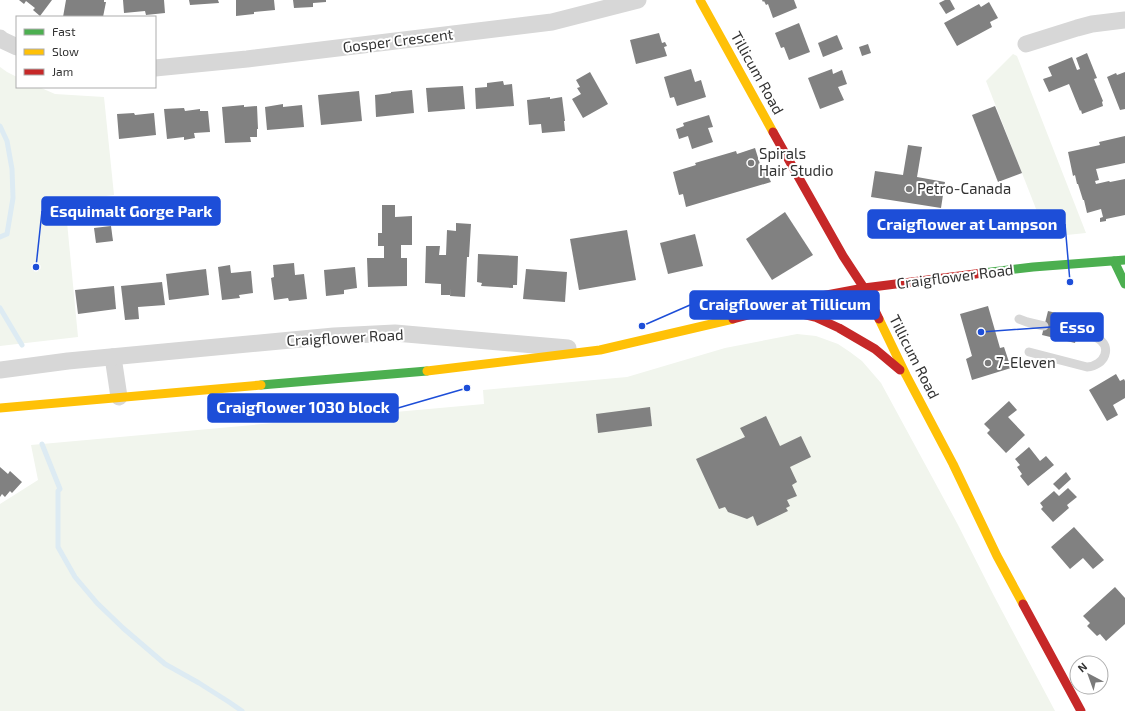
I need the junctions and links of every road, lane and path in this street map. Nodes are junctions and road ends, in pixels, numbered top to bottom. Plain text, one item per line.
1 (638, 0) edge
2 (700, 0) edge
3 (1125, 20) edge
4 (0, 38) edge
5 (1026, 44) dead end
6 (16, 47) edge
7 (156, 68) edge
8 (1125, 260) edge
9 (1114, 261) junction
10 (1125, 284) edge
11 (864, 288) junction
12 (738, 317) junction
13 (1019, 319) dead end
14 (1044, 326) dead end
15 (1077, 334) dead end
16 (600, 350) junction
17 (1029, 352) dead end
18 (113, 357) junction
19 (0, 370) edge
20 (905, 373) junction
21 (119, 397) junction
22 (0, 408) edge
23 (1081, 711) edge

1 - 7 street, Gosper Crescent
2 - 11 main road, Tillicum Road
3 - 5 street
4 - 6 street
8 - 9 main road, Craigflower Road
9 - 10 main road
9 - 11 main road, Craigflower Road
11 - 12 main road, Craigflower Road
11 - 20 main road, Tillicum Road
12 - 16 main road, Craigflower Road
12 - 20 main road
13 - 14 lane
15 - 17 lane
16 - 18 street, Craigflower Road
16 - 21 main road, Craigflower Road
18 - 19 street, Craigflower Road
18 - 21 street
20 - 23 main road, Tillicum Road
21 - 22 main road, Craigflower Road

